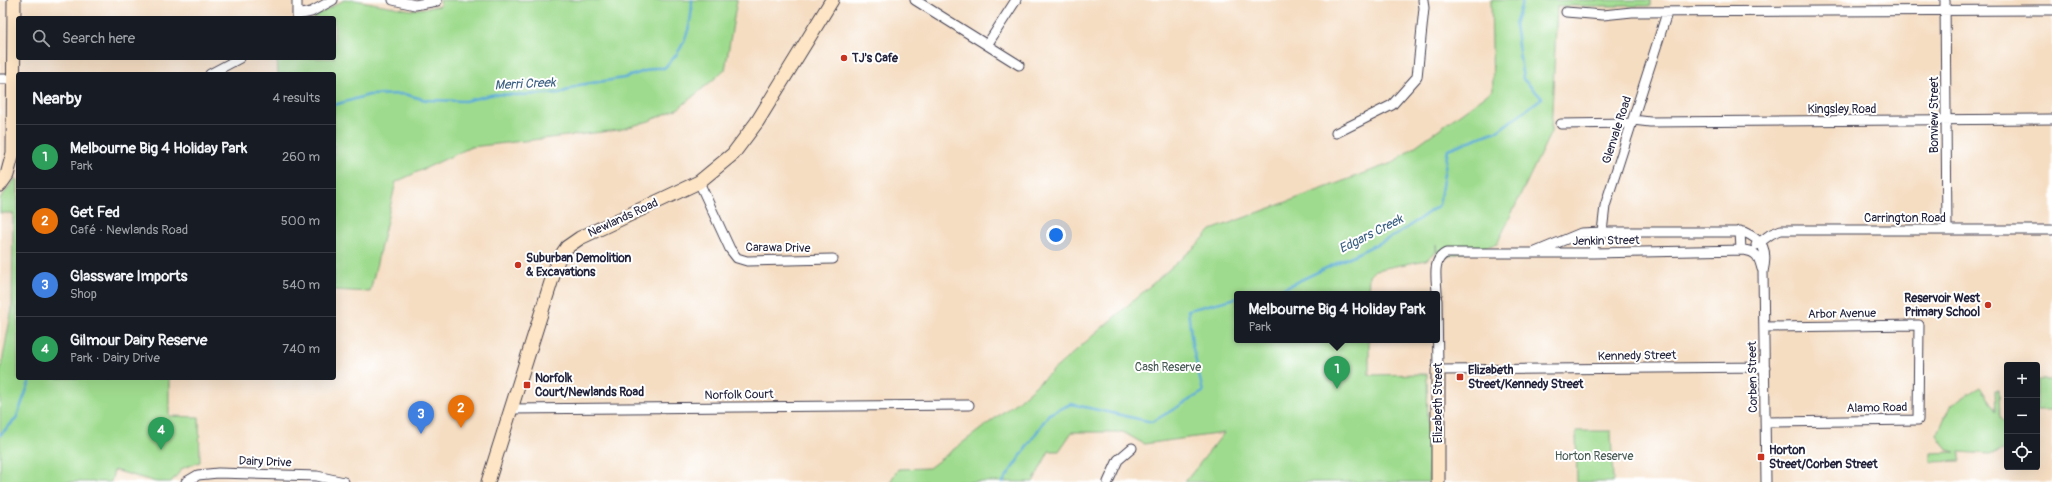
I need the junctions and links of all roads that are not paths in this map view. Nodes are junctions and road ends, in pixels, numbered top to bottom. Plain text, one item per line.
1 (14, 0) edge
2 (297, 0) edge
3 (333, 0) edge
4 (393, 0) edge
5 (832, 0) edge
6 (915, 0) edge
7 (1016, 0) edge
8 (1423, 0) edge
9 (1945, 0) edge
10 (437, 1) edge
11 (2052, 10) edge
12 (1946, 11) junction
13 (1566, 12) dead end
14 (1667, 13) junction
15 (297, 16) edge
16 (300, 16) edge
17 (987, 45) junction
18 (236, 60) edge
19 (1020, 65) dead end
20 (214, 72) edge
21 (10, 79) edge
22 (2052, 119) edge
23 (1946, 120) junction
24 (1632, 121) junction
25 (1561, 124) dead end
26 (1336, 133) dead end
27 (699, 182) junction
28 (0, 185) edge
29 (1947, 230) junction
30 (2052, 230) edge
31 (1602, 232) junction
32 (1740, 232) junction
33 (1761, 243) junction
34 (1742, 250) junction
35 (1533, 253) junction
36 (1593, 253) junction
37 (833, 259) dead end
38 (1763, 272) junction
39 (1437, 291) edge
40 (1919, 325) joint
41 (1764, 327) junction
42 (1438, 343) edge
43 (1765, 367) junction
44 (1438, 370) junction
45 (969, 405) dead end
46 (510, 409) junction
47 (1766, 422) junction
48 (1132, 448) dead end
49 (322, 479) edge
50 (186, 482) edge
51 (344, 482) edge
52 (488, 482) edge
53 (1108, 482) edge
54 (1438, 482) edge
55 (1766, 482) edge

1 - 21 street
2 - 15 street
3 - 16 street
4 - 10 street
5 - 27 street, Newlands Road
6 - 17 street
7 - 17 street
8 - 26 street
9 - 12 street, Bonview Street
11 - 12 street
12 - 14 street
12 - 23 street, Bonview Street
13 - 14 street
14 - 24 street, Glenvale Road
17 - 19 street
18 - 20 street
21 - 28 street
22 - 23 street, Kingsley Road
23 - 24 street, Kingsley Road
23 - 29 street, Bonview Street
24 - 25 street, Kingsley Road
24 - 31 street, Glenvale Road
27 - 37 street, Carawa Drive
27 - 46 street, Newlands Road
29 - 30 street, Carrington Road
29 - 33 street, Carrington Road
31 - 32 street
31 - 35 street
31 - 36 street, Glenvale Road
32 - 33 street
32 - 34 street
33 - 34 street, Carrington Road
33 - 38 street
34 - 36 street, Jenkin Street
34 - 38 street
35 - 36 street, Jenkin Street
35 - 39 street, Jenkin Street
38 - 41 street, Corben Street
40 - 41 street, Arbor Avenue
40 - 47 street, Alamo Road
41 - 43 street, Corben Street
42 - 44 street, Elizabeth Street
43 - 44 street, Kennedy Street
43 - 47 street, Corben Street
44 - 54 street, Elizabeth Street
45 - 46 street, Norfolk Court
46 - 52 street, Newlands Road
47 - 55 street, Corben Street
48 - 53 street
49 - 50 street, Dairy Drive
49 - 51 street, Dairy Drive

